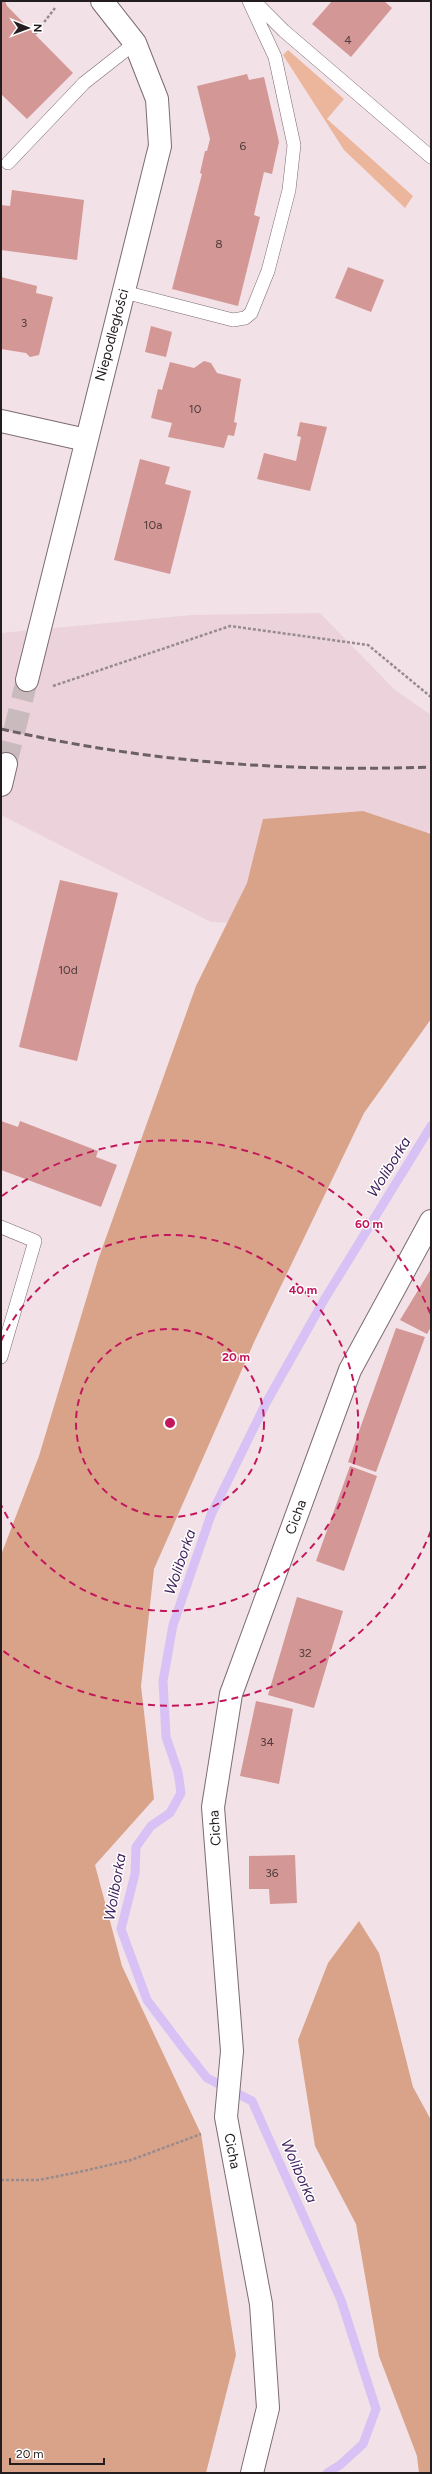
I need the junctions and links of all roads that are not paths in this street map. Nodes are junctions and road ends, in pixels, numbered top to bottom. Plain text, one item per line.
1 (102, 1) edge
2 (249, 1) edge
3 (254, 1) edge
4 (135, 43) junction
5 (431, 157) edge
6 (8, 163) dead end
7 (124, 292) junction
8 (1, 421) edge
9 (86, 440) junction
10 (27, 680) tunnel mouth
11 (431, 1221) edge
12 (1, 1227) edge
13 (4, 1331) edge
14 (1, 1357) edge
15 (252, 2473) edge

1 - 4 street, Niepodległości
2 - 7 lane
3 - 5 lane
4 - 6 lane
4 - 7 street, Niepodległości
7 - 9 street, Niepodległości
8 - 9 street
9 - 10 street, Niepodległości
11 - 15 street, Cicha
12 - 13 lane
13 - 14 lane

